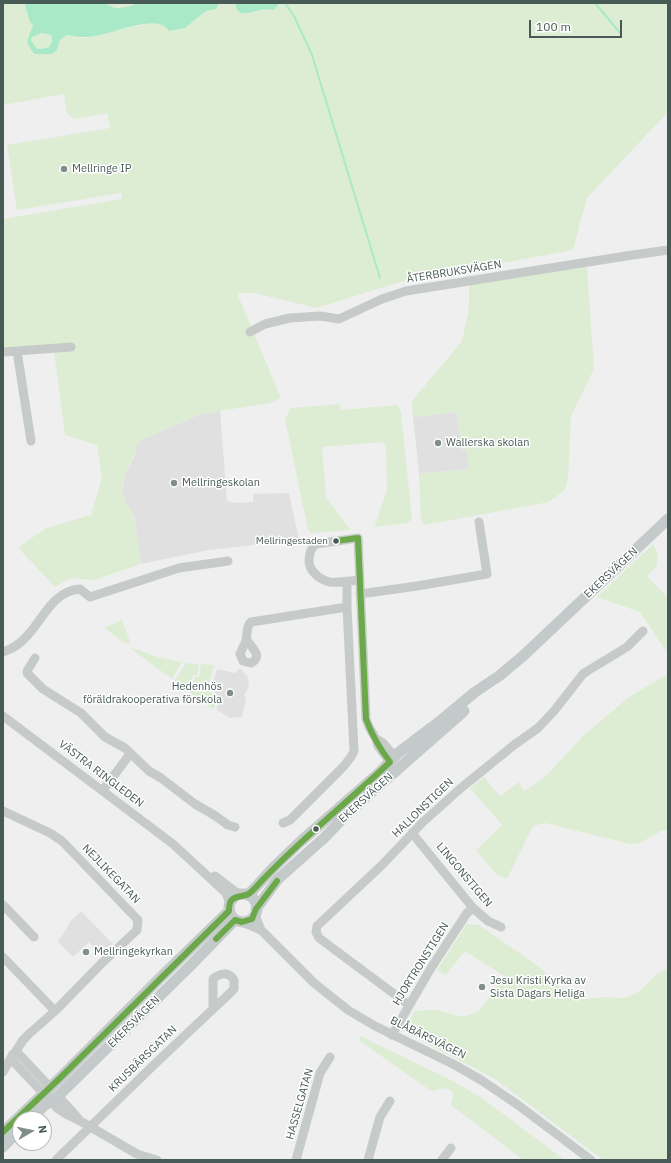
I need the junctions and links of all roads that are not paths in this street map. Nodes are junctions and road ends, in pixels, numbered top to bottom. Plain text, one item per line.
1 (668, 250) edge
2 (250, 332) dead end
3 (71, 347) dead end
4 (17, 351) junction
5 (3, 352) edge
6 (31, 441) dead end
7 (668, 519) edge
8 (479, 522) dead end
9 (228, 561) dead end
10 (359, 580) junction
11 (347, 581) junction
12 (360, 594) junction
13 (347, 607) junction
14 (643, 631) dead end
15 (246, 639) dead end
16 (3, 652) edge
17 (35, 658) dead end
18 (3, 716) edge
19 (130, 754) junction
20 (396, 763) junction
21 (102, 790) junction
22 (3, 811) edge
23 (283, 823) dead end
24 (236, 827) dead end
25 (412, 834) junction
26 (211, 877) junction
27 (244, 895) junction
28 (3, 905) edge
29 (473, 908) junction
30 (256, 912) junction
31 (234, 914) junction
32 (501, 927) dead end
33 (261, 930) junction
34 (34, 937) dead end
35 (3, 957) edge
36 (409, 1005) junction
37 (213, 1009) dead end
38 (55, 1011) junction
39 (392, 1035) junction
40 (13, 1055) junction
41 (330, 1057) dead end
42 (3, 1072) edge
43 (51, 1094) junction
44 (390, 1101) dead end
45 (39, 1111) edge
46 (86, 1124) junction
47 (3, 1132) edge
48 (12, 1137) edge
49 (3, 1147) edge
50 (451, 1148) dead end
51 (135, 1157) edge
52 (56, 1160) edge
53 (157, 1160) edge
54 (296, 1160) edge
55 (368, 1160) edge
56 (442, 1160) edge
57 (591, 1160) edge

1 - 2 street, ÅTERBRUKSVÄGEN
3 - 4 street
4 - 5 street
4 - 6 street
7 - 20 main road, EKERSVÄGEN
8 - 12 street
9 - 16 street
10 - 11 street
10 - 11 street
10 - 12 street
11 - 13 street
12 - 20 street
13 - 15 street
13 - 23 street
14 - 25 street, HALLONSTIGEN
17 - 19 street
18 - 21 street, VÄSTRA RINGLEDEN
19 - 21 street
19 - 24 street
20 - 27 main road, EKERSVÄGEN
20 - 30 main road, EKERSVÄGEN
21 - 26 street, VÄSTRA RINGLEDEN
22 - 38 street, NEJLIKEGATAN
25 - 29 street, LINGONSTIGEN
25 - 36 street, HALLONSTIGEN
26 - 27 street, VÄSTRA RINGLEDEN
26 - 31 street, VÄSTRA RINGLEDEN
27 - 30 main road
27 - 31 main road
28 - 34 street
29 - 32 street, LINGONSTIGEN
29 - 36 street, HJORTRONSTIGEN
30 - 31 main road
30 - 33 street, BLÅBÄRSVÄGEN
31 - 33 street, BLÅBÄRSVÄGEN
31 - 43 main road, EKERSVÄGEN
33 - 39 street, BLÅBÄRSVÄGEN
35 - 38 street
36 - 39 street, HJORTRONSTIGEN
37 - 46 street, KRUSBÄRSGATAN
38 - 40 street, NEJLIKEGATAN
39 - 57 street, BLÅBÄRSVÄGEN
40 - 42 street, NEJLIKEGATAN
40 - 43 street
41 - 54 street, HASSELGATAN
43 - 45 main road, EKERSVÄGEN
43 - 46 street
43 - 47 main road, EKERSVÄGEN
44 - 55 street
46 - 51 street
46 - 52 street, KRUSBÄRSGATAN
48 - 49 main road
50 - 56 street
51 - 53 street

